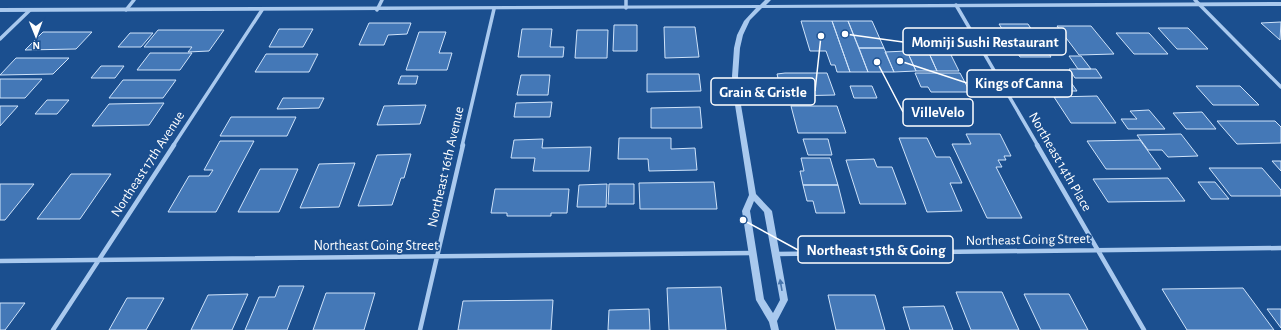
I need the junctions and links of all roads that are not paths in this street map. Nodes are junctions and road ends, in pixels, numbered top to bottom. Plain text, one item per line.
1 (134, 0) edge
2 (382, 0) edge
3 (626, 0) edge
4 (768, 0) edge
5 (1195, 0) edge
6 (1281, 4) edge
7 (956, 5) junction
8 (1200, 5) junction
9 (761, 7) junction
10 (626, 8) junction
11 (494, 9) junction
12 (0, 10) edge
13 (30, 10) junction
14 (126, 10) junction
15 (262, 10) junction
16 (377, 10) junction
17 (0, 39) edge
18 (1281, 87) edge
19 (753, 195) junction
20 (1281, 248) edge
21 (1098, 250) junction
22 (753, 253) junction
23 (776, 254) junction
24 (437, 257) junction
25 (98, 260) junction
26 (0, 261) edge
27 (773, 321) junction
28 (53, 330) edge
29 (420, 330) edge
30 (775, 330) edge
31 (1144, 330) edge

1 - 14 street
2 - 16 street
3 - 10 street
4 - 9 street
5 - 8 street
6 - 8 street
7 - 8 street
7 - 9 street
7 - 21 street, Northeast 14th Place
8 - 18 street
9 - 10 street
9 - 19 street
10 - 11 street
11 - 16 street
11 - 24 street, Northeast 16th Avenue
12 - 13 street
13 - 14 street
13 - 17 street
14 - 15 street
15 - 16 street
15 - 25 street, Northeast 17th Avenue
19 - 22 street
19 - 23 street
20 - 21 street, Northeast Going Street
21 - 23 street, Northeast Going Street
21 - 31 street, Northeast 14th Place
22 - 24 street, Northeast Going Street
22 - 27 street
27 -> 23 street
24 - 25 street, Northeast Going Street
24 - 29 street, Northeast 16th Avenue
25 - 26 street, Northeast Going Street
25 - 28 street, Northeast 17th Avenue
27 - 30 street

